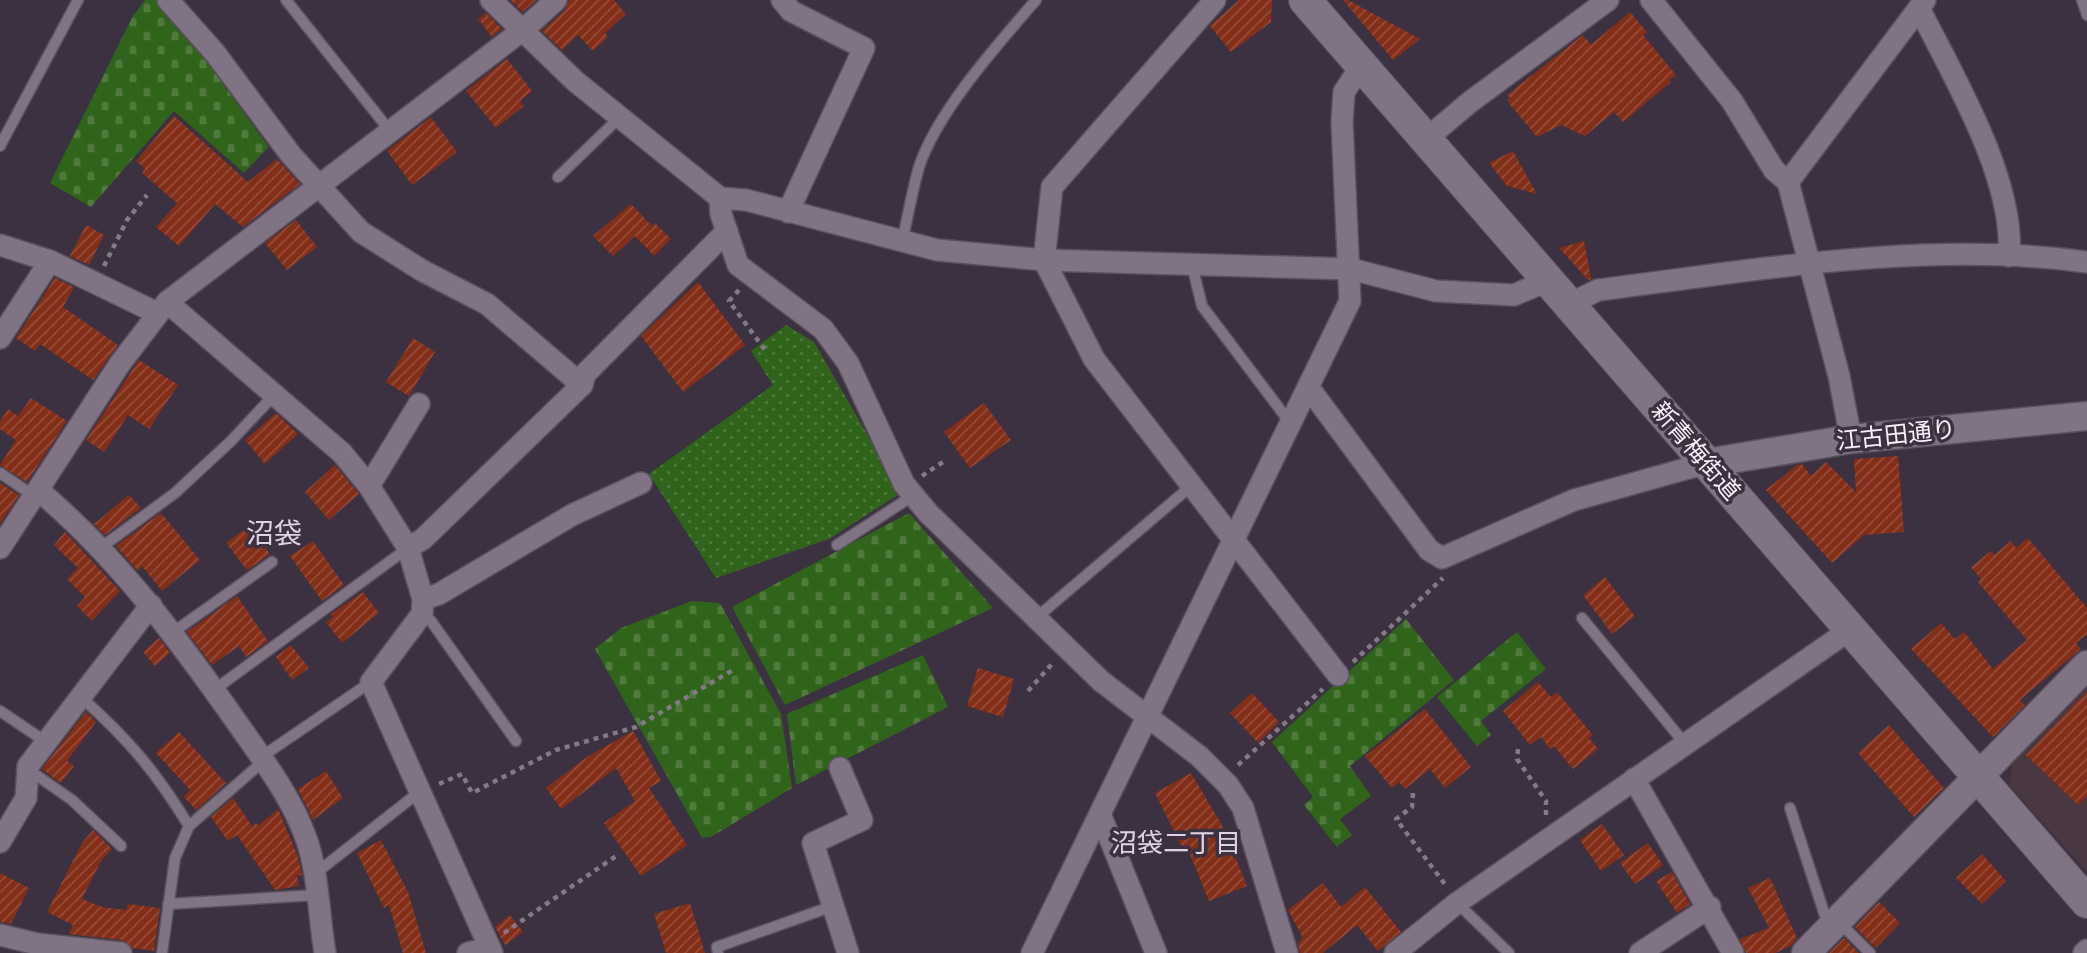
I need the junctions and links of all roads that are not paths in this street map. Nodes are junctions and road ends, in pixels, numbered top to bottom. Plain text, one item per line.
1 (78, 0) edge
2 (168, 0) edge
3 (286, 0) edge
4 (491, 0) edge
5 (556, 0) edge
6 (782, 0) edge
7 (1036, 0) edge
8 (1215, 0) edge
9 (1608, 0) edge
10 (1651, 0) edge
11 (2082, 0) edge
12 (1310, 1) edge
13 (1922, 4) edge
14 (2087, 15) edge
15 (524, 29) junction
16 (1361, 66) junction
17 (619, 118) junction
18 (390, 131) junction
19 (1425, 140) junction
20 (0, 146) edge
21 (558, 177) dead end
22 (1788, 182) junction
23 (319, 184) junction
24 (720, 198) junction
25 (788, 212) junction
26 (727, 231) junction
27 (902, 241) junction
28 (0, 245) edge
29 (2009, 256) junction
30 (1044, 260) junction
31 (50, 261) junction
32 (2087, 262) edge
33 (1810, 263) junction
34 (1192, 265) junction
35 (1351, 269) junction
36 (1547, 281) junction
37 (1568, 305) junction
38 (162, 307) junction
39 (0, 338) edge
40 (582, 385) junction
41 (1309, 387) junction
42 (275, 394) junction
43 (419, 404) dead end
44 (2087, 416) edge
45 (1291, 424) junction
46 (1851, 439) junction
47 (1707, 463) junction
48 (0, 473) edge
49 (641, 483) dead end
50 (369, 486) junction
51 (1190, 487) junction
52 (36, 493) junction
53 (914, 495) junction
54 (1234, 541) junction
55 (837, 545) dead end
56 (0, 548) edge
57 (408, 548) junction
58 (99, 549) junction
59 (272, 562) dead end
60 (151, 605) junction
61 (423, 606) junction
62 (1036, 618) junction
63 (1582, 618) dead end
64 (1851, 629) junction
65 (172, 633) junction
66 (2087, 665) edge
67 (1338, 676) dead end
68 (371, 682) junction
69 (214, 690) junction
70 (82, 698) junction
71 (0, 710) edge
72 (1148, 716) junction
73 (516, 741) dead end
74 (46, 742) junction
75 (1686, 744) junction
76 (262, 759) junction
77 (840, 768) dead end
78 (28, 769) junction
79 (1979, 778) junction
80 (1634, 779) junction
81 (418, 793) junction
82 (1790, 808) dead end
83 (1100, 814) junction
84 (189, 826) junction
85 (0, 842) edge
86 (121, 846) dead end
87 (316, 873) junction
88 (316, 895) junction
89 (1455, 898) junction
90 (2087, 902) edge
91 (168, 904) junction
92 (833, 906) junction
93 (1710, 907) junction
94 (1834, 925) junction
95 (0, 935) edge
96 (490, 948) edge
97 (83, 951) edge
98 (121, 953) edge
99 (162, 953) edge
100 (325, 953) edge
101 (468, 953) edge
102 (718, 953) edge
103 (848, 953) edge
104 (1032, 953) edge
105 (1156, 953) edge
106 (1287, 953) edge
107 (1395, 953) edge
108 (1508, 953) edge
109 (1640, 953) edge
110 (1734, 953) edge
111 (1806, 953) edge
112 (1870, 953) edge

1 - 20 lane
2 - 23 street
3 - 18 lane
4 - 15 street
5 - 15 street
6 - 25 street
7 - 27 lane
8 - 30 street
9 - 19 street
10 - 22 street
11 - 14 lane
12 - 16 main road, 新青梅街道
13 - 22 street
13 - 29 street
15 - 17 street
15 - 18 street
16 - 19 main road, 新青梅街道
16 - 35 street
17 - 21 lane
17 - 24 street
18 - 23 street
19 - 36 main road, 新青梅街道
22 - 33 street
23 - 38 street
23 - 40 street
24 - 25 street
24 - 26 street
25 - 27 street
26 - 40 street
26 - 53 street
27 - 30 street
28 - 31 street
29 - 32 street
29 - 33 street
30 - 34 street
30 - 51 street
31 - 38 street
31 - 39 street
33 - 37 street
33 - 46 street
34 - 35 street
34 - 45 lane
35 - 36 street
35 - 41 street
36 - 37 main road, 新青梅街道
37 - 47 main road, 新青梅街道
38 - 42 street
38 - 52 street
40 - 57 street
41 - 45 street
41 - 47 street
42 - 50 street
42 - 58 lane
43 - 50 street
44 - 46 street, 江古田通り
45 - 54 street
46 - 47 street, 江古田通り
47 - 64 main road, 新青梅街道
48 - 52 lane
49 - 61 street
50 - 57 street
51 - 54 street
51 - 62 lane
52 - 56 street
52 - 58 street
53 - 55 lane
53 - 62 street
54 - 67 street
54 - 72 street
57 - 61 street
57 - 69 lane
58 - 60 street
59 - 65 lane
60 - 65 street
60 - 70 street
61 - 68 street
61 - 73 lane
62 - 72 street
63 - 75 lane
64 - 75 street
64 - 79 main road, 新青梅街道
65 - 69 street
66 - 79 street
68 - 76 lane
68 - 81 street
69 - 76 street
70 - 74 street
70 - 84 lane
71 - 74 lane
72 - 83 street
72 - 106 street
74 - 78 street
75 - 80 street
76 - 84 lane
76 - 87 street
77 - 92 street
78 - 85 street
78 - 86 lane
79 - 90 main road, 新青梅街道
79 - 94 street
80 - 89 street
80 - 93 street
81 - 87 lane
81 - 96 street
82 - 94 lane
83 - 104 street
83 - 105 street
84 - 91 lane
87 - 88 street
88 - 91 lane
88 - 100 street
89 - 107 street
89 - 108 lane
91 - 99 lane
92 - 102 lane
92 - 103 street
93 - 109 street
93 - 110 street
94 - 111 street
94 - 112 lane
95 - 97 street
96 - 101 street
97 - 98 street

